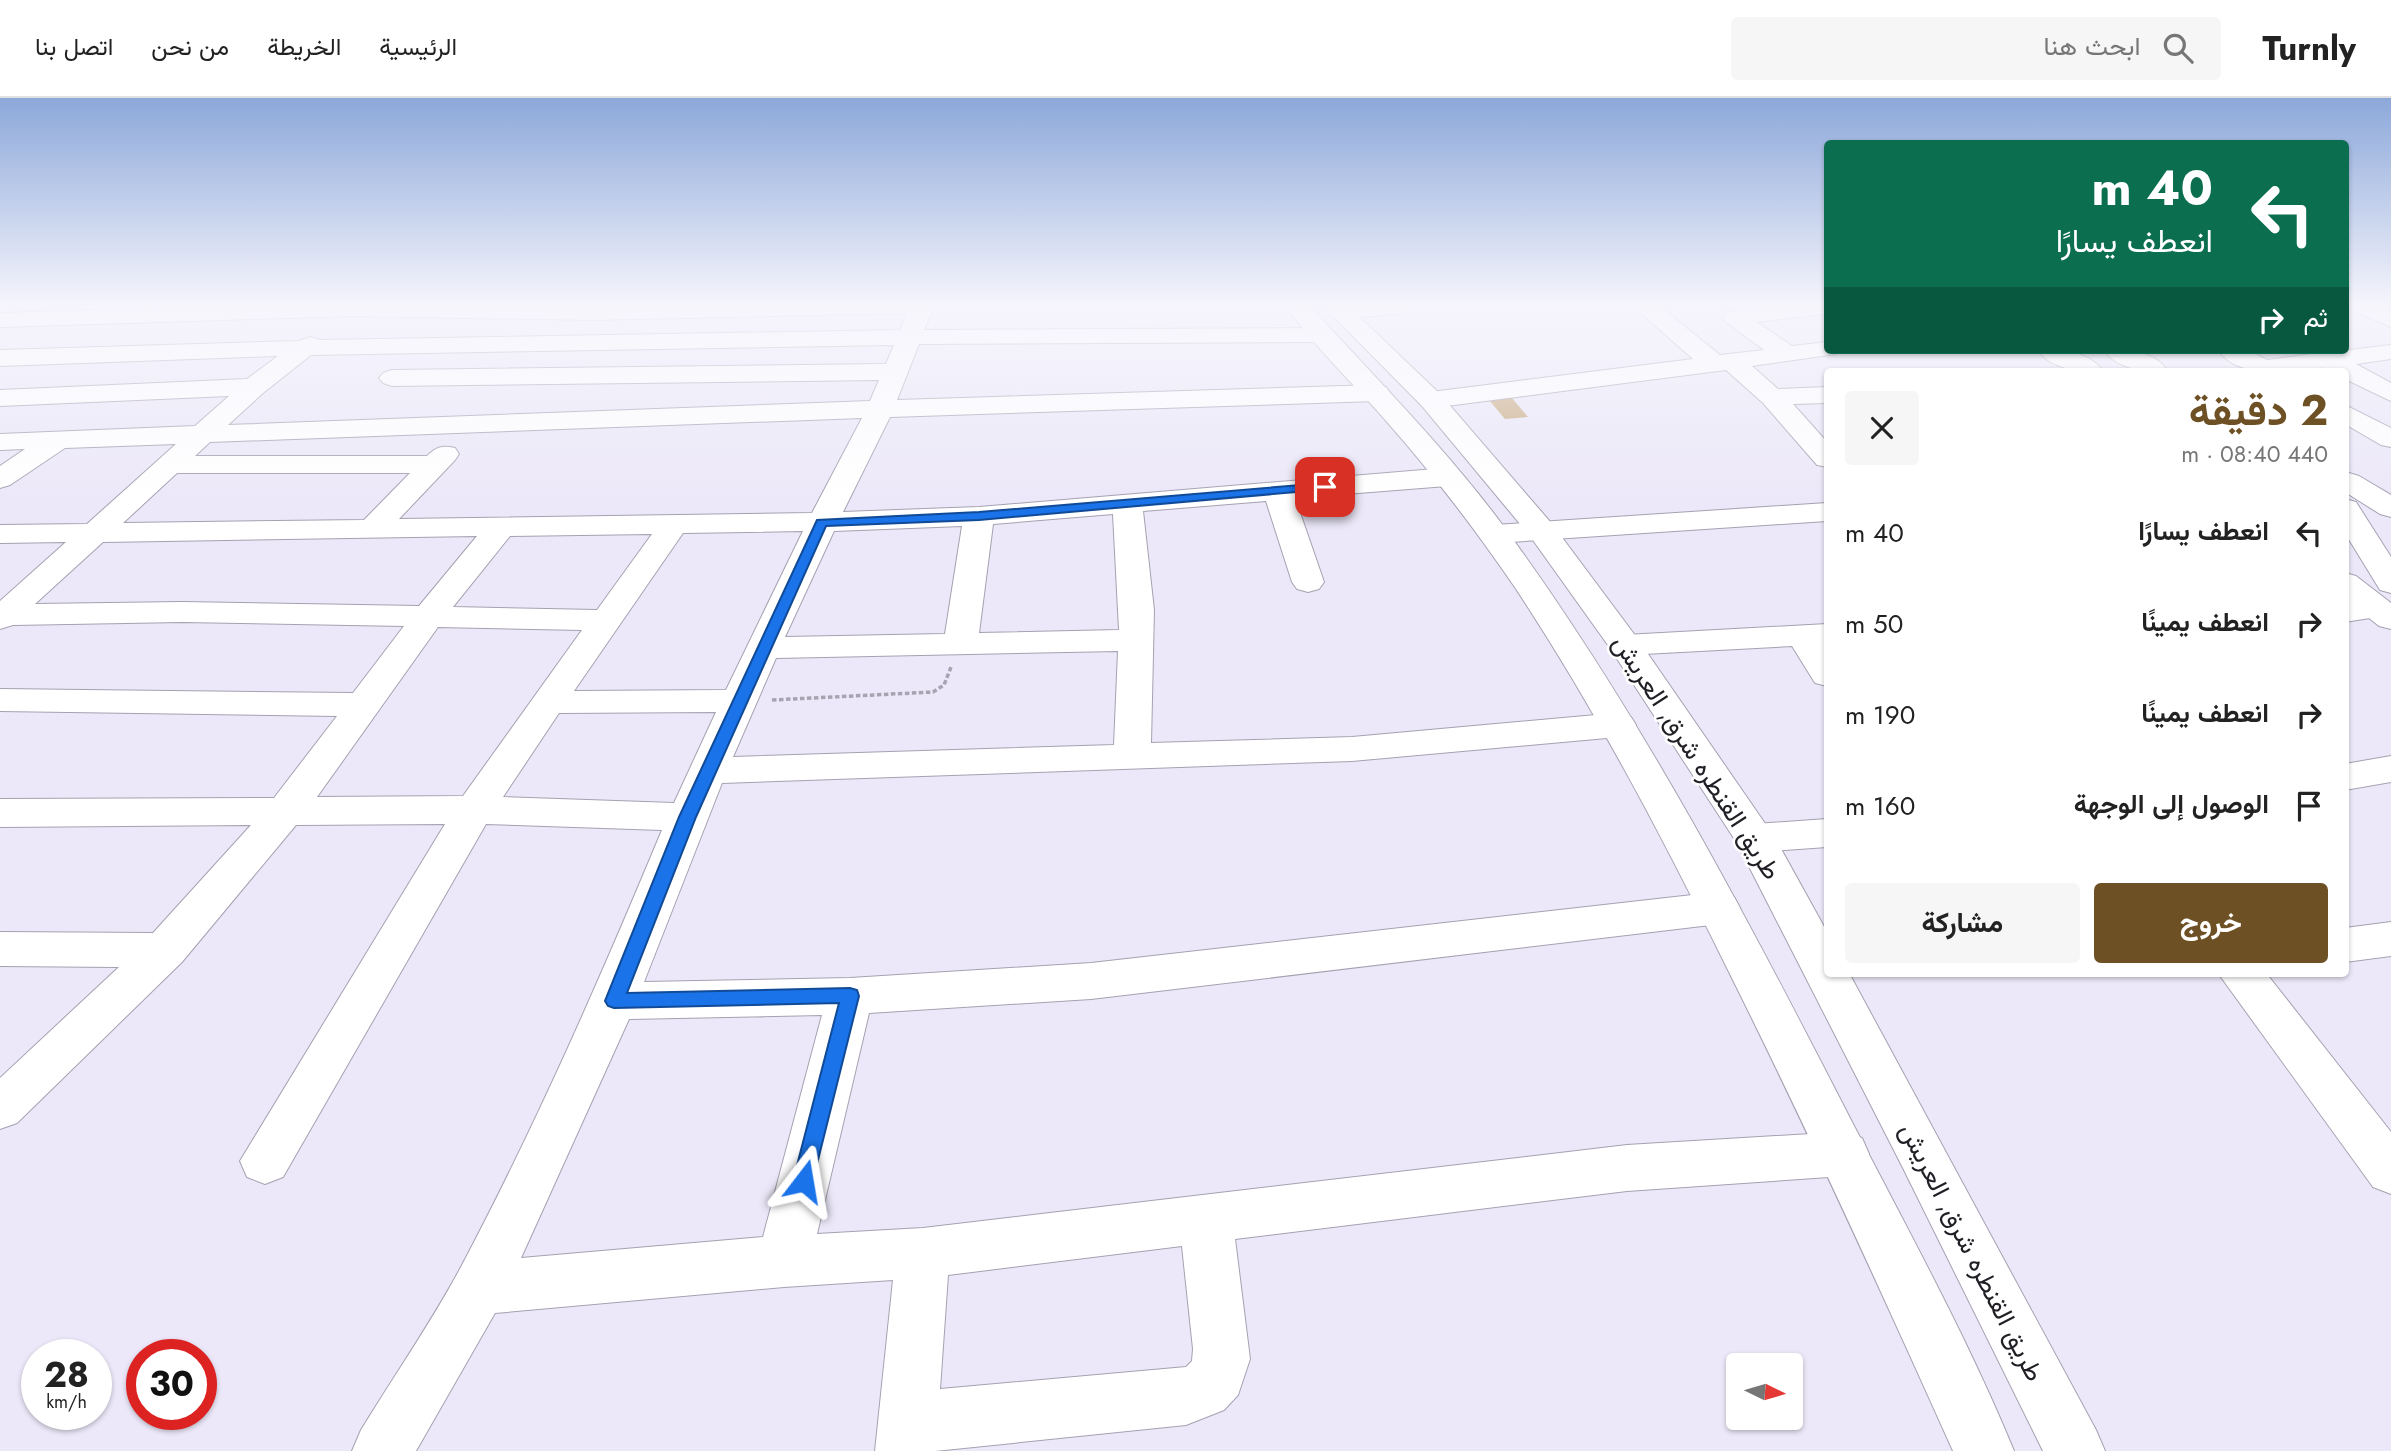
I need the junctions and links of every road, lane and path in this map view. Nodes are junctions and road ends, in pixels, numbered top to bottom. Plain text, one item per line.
1 (55, 369) edge
2 (278, 369) edge
3 (534, 369) edge
4 (777, 369) edge
5 (894, 369) edge
6 (1137, 369) edge
7 (1360, 369) edge
8 (1392, 369) edge
9 (1675, 369) edge
10 (1733, 369) edge
11 (2349, 370) edge
12 (392, 378) dead end
13 (254, 387) junction
14 (1377, 393) junction
15 (2391, 393) edge
16 (1824, 395) edge
17 (10, 397) edge
18 (1772, 397) junction
19 (1431, 400) junction
20 (0, 414) edge
21 (2349, 416) edge
22 (472, 424) junction
23 (204, 433) junction
24 (2391, 439) edge
25 (58, 440) junction
26 (0, 442) edge
27 (1824, 456) edge
28 (171, 464) junction
29 (435, 465) junction
30 (1447, 477) junction
31 (0, 479) edge
32 (1277, 490) junction
33 (2349, 494) edge
34 (2388, 496) edge
35 (2349, 497) edge
36 (1127, 502) junction
37 (2349, 504) edge
38 (1824, 512) edge
39 (979, 516) junction
40 (822, 522) junction
41 (673, 526) junction
42 (500, 528) junction
43 (371, 530) junction
44 (1541, 530) junction
45 (97, 532) junction
46 (0, 534) edge
47 (1494, 534) junction
48 (2391, 534) edge
49 (2349, 563) edge
50 (1308, 582) dead end
51 (2349, 585) edge
52 (2379, 603) edge
53 (429, 616) junction
54 (2, 617) edge
55 (607, 620) junction
56 (1814, 635) edge
57 (1136, 640) junction
58 (961, 642) junction
59 (1625, 645) junction
60 (763, 648) junction
61 (1824, 666) edge
62 (0, 700) edge
63 (740, 701) junction
64 (548, 702) junction
65 (364, 705) junction
66 (1618, 724) junction
67 (1132, 758) junction
68 (2391, 769) edge
69 (709, 771) junction
70 (2349, 776) edge
71 (286, 809) junction
72 (474, 810) junction
73 (4, 817) edge
74 (688, 817) junction
75 (1824, 833) edge
76 (1755, 838) junction
77 (1719, 908) junction
78 (2391, 939) edge
79 (2349, 944) edge
80 (0, 949) edge
81 (166, 950) junction
82 (1824, 969) edge
83 (1828, 977) edge
84 (2243, 977) edge
85 (850, 996) junction
86 (614, 1001) junction
87 (0, 1108) edge
88 (1844, 1154) junction
89 (265, 1161) dead end
90 (2391, 1171) edge
91 (1206, 1220) junction
92 (923, 1253) junction
93 (784, 1261) junction
94 (479, 1288) junction
95 (906, 1437) edge
96 (382, 1451) edge
97 (1984, 1451) edge
98 (2075, 1451) edge

1 - 17 main road
2 - 13 main road
3 - 12 main road
4 - 22 main road
5 - 40 main road
6 - 14 main road
7 - 14 main road, طريق القنطره شرق, العريش
8 - 19 main road, طريق القنطره شرق, العريش
9 - 19 main road
10 - 18 main road
11 - 15 main road
13 - 17 main road
13 - 23 main road
14 - 30 main road, طريق القنطره شرق, العريش
16 - 18 main road
17 - 20 main road
18 - 27 main road
19 - 44 main road, طريق القنطره شرق, العريش
21 - 24 main road
22 - 23 main road
22 - 29 main road
23 - 25 main road
23 - 28 main road
25 - 26 main road
25 - 31 main road
28 - 29 main road
28 - 45 main road
29 - 43 main road
30 - 32 main road
30 - 47 main road, طريق القنطره شرق, العريش
32 - 36 main road
32 - 50 main road
33 - 34 main road
35 - 48 main road
36 - 39 main road
36 - 57 main road
37 - 52 main road
38 - 44 main road
39 - 40 main road
39 - 58 main road
40 - 41 main road
40 - 60 main road
41 - 42 main road
41 - 55 main road
42 - 43 main road
42 - 53 main road
43 - 45 main road
44 - 47 main road
44 - 59 main road, طريق القنطره شرق, العريش
45 - 46 main road
45 - 54 main road
47 - 66 main road, طريق القنطره شرق, العريش
49 - 52 main road
51 - 52 main road
53 - 54 main road
53 - 55 main road
53 - 65 main road
55 - 64 main road
56 - 59 main road
56 - 61 main road
57 - 58 main road
57 - 67 main road
58 - 60 main road
58 - 63 path
59 - 76 main road, طريق القنطره شرق, العريش
60 - 63 main road
62 - 65 main road
63 - 64 main road
63 - 69 main road
64 - 72 main road
65 - 71 main road
66 - 67 main road
66 - 77 main road, طريق القنطره شرق, العريش
67 - 69 main road
68 - 70 main road
69 - 74 main road
71 - 72 main road
71 - 73 main road
71 - 81 main road
72 - 74 main road
72 - 89 main road
74 - 86 main road
75 - 76 main road
76 - 82 main road, طريق القنطره شرق, العريش
77 - 85 main road
77 - 88 main road, طريق القنطره شرق, العريش
78 - 79 main road
80 - 81 main road
81 - 87 main road
83 - 98 main road, طريق القنطره شرق, العريش
84 - 90 main road
85 - 86 main road
85 - 93 main road
86 - 94 main road
88 - 91 main road
88 - 97 main road, طريق القنطره شرق, العريش
91 - 92 main road
91 - 95 main road
92 - 93 main road
92 - 95 main road
93 - 94 main road
94 - 96 main road

